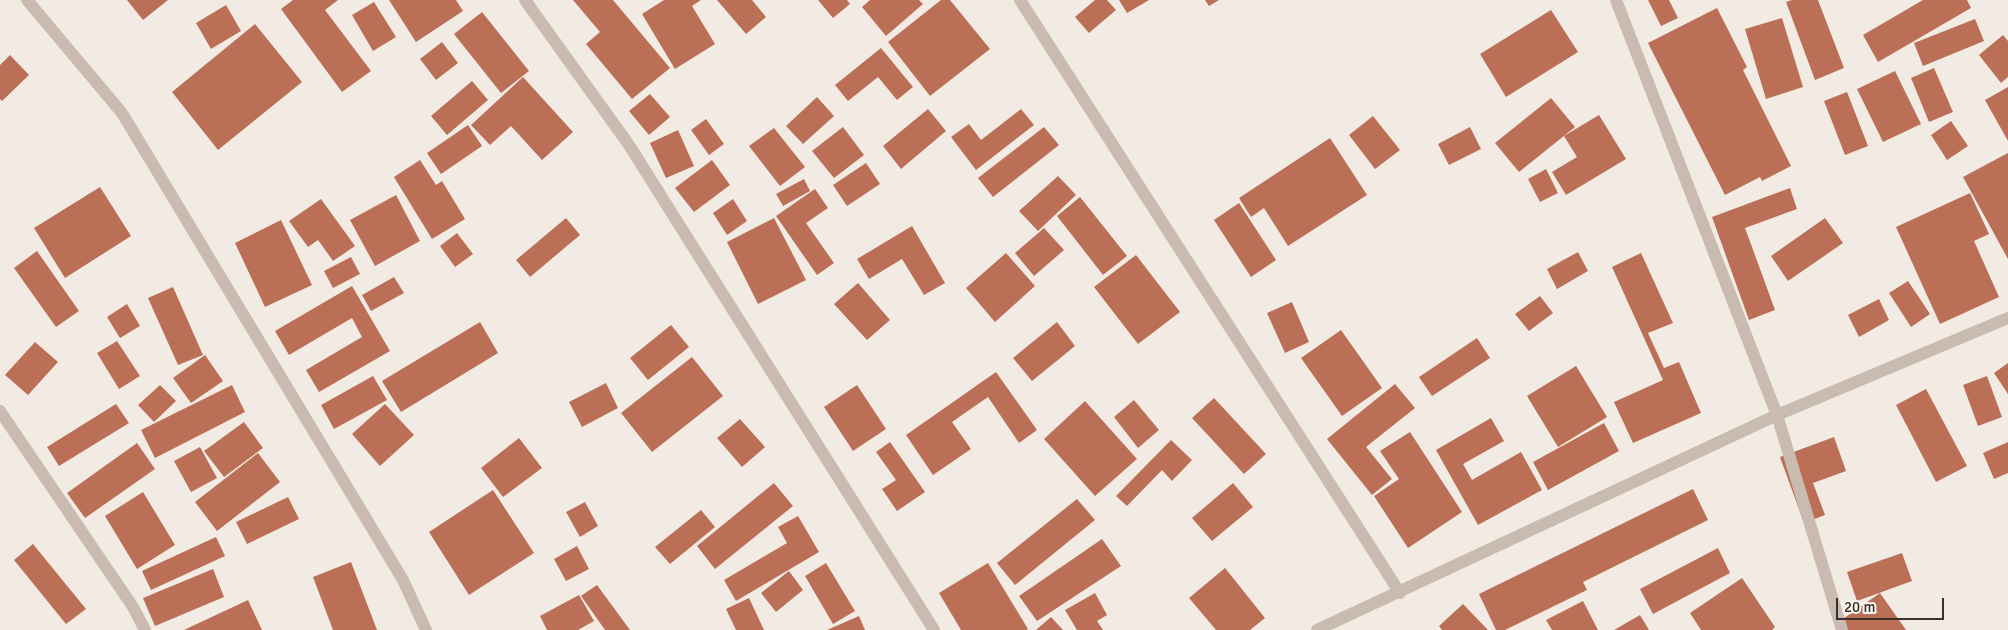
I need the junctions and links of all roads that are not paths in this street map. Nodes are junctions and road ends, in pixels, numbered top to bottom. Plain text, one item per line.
1 (27, 0) edge
2 (525, 0) edge
3 (1616, 0) edge
4 (1023, 1) edge
5 (2008, 318) edge
6 (0, 411) edge
7 (1777, 415) junction
8 (1400, 592) junction
9 (1338, 626) edge
10 (145, 630) edge
11 (426, 630) edge
12 (934, 630) edge
13 (1317, 630) edge
14 (1842, 630) edge

1 - 11 street
2 - 12 street
3 - 7 street
4 - 8 street
5 - 7 street
6 - 10 street
7 - 8 street
7 - 14 street
8 - 9 street
9 - 13 street

